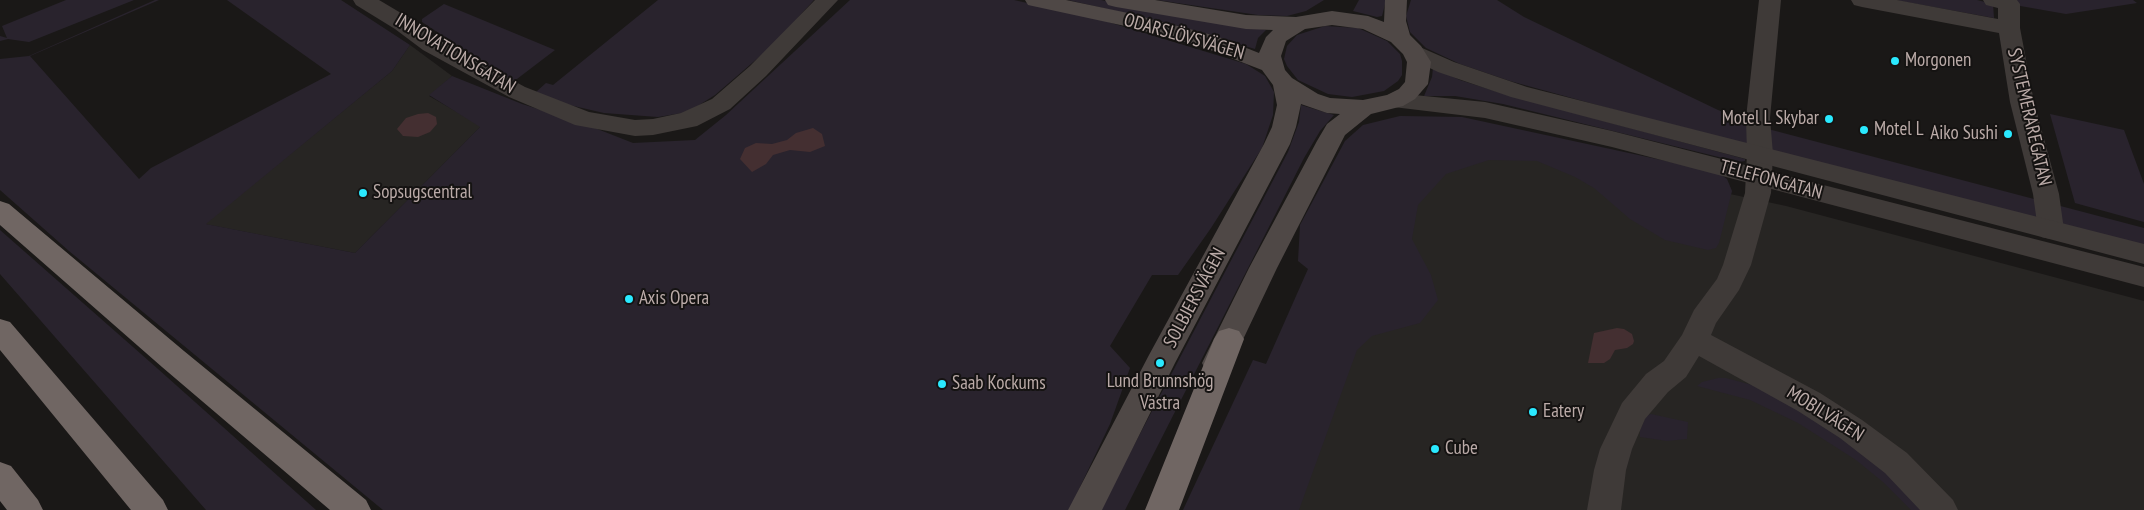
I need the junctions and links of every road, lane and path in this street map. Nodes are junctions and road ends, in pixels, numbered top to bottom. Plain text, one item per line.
1 (364, 0) edge
2 (827, 0) edge
3 (1036, 0) edge
4 (1116, 0) edge
5 (1344, 0) edge
6 (1396, 0) edge
7 (1770, 0) edge
8 (1862, 0) edge
9 (2001, 2) edge
10 (1320, 19) junction
11 (1297, 24) junction
12 (2009, 28) junction
13 (1406, 44) junction
14 (1278, 74) junction
15 (1394, 101) junction
16 (1362, 108) junction
17 (1760, 165) junction
18 (0, 210) edge
19 (2051, 230) junction
20 (2144, 254) edge
21 (2144, 277) edge
22 (0, 330) edge
23 (1229, 339) junction
24 (1694, 340) junction
25 (0, 476) edge
26 (26, 510) edge
27 (151, 510) edge
28 (354, 510) edge
29 (1085, 510) edge
30 (1148, 510) edge
31 (1162, 510) edge
32 (1604, 510) edge
33 (1941, 510) edge

1 - 2 street, INNOVATIONSGATAN
3 - 14 main road, ODARSLÖVSVÄGEN
4 - 11 main road, ODARSLÖVSVÄGEN
5 - 10 main road
6 - 13 main road
7 - 17 street
8 - 12 street
9 - 12 street, SYSTEMERAREGATAN
10 - 11 main road
10 - 13 main road
11 - 14 main road
12 - 19 street, SYSTEMERAREGATAN
13 - 15 main road
13 - 17 street, TELEFONGATAN
14 - 16 main road
14 - 29 main road, SOLBJERSVÄGEN
15 - 16 main road
15 - 17 street, TELEFONGATAN
16 - 23 main road
17 - 19 street, TELEFONGATAN
17 - 21 street, TELEFONGATAN
17 - 24 street
18 - 28 highway
19 - 20 street, TELEFONGATAN
22 - 27 highway
23 - 30 main road
23 - 31 highway
24 - 32 street
24 - 33 street, MOBILVÄGEN
25 - 26 highway

